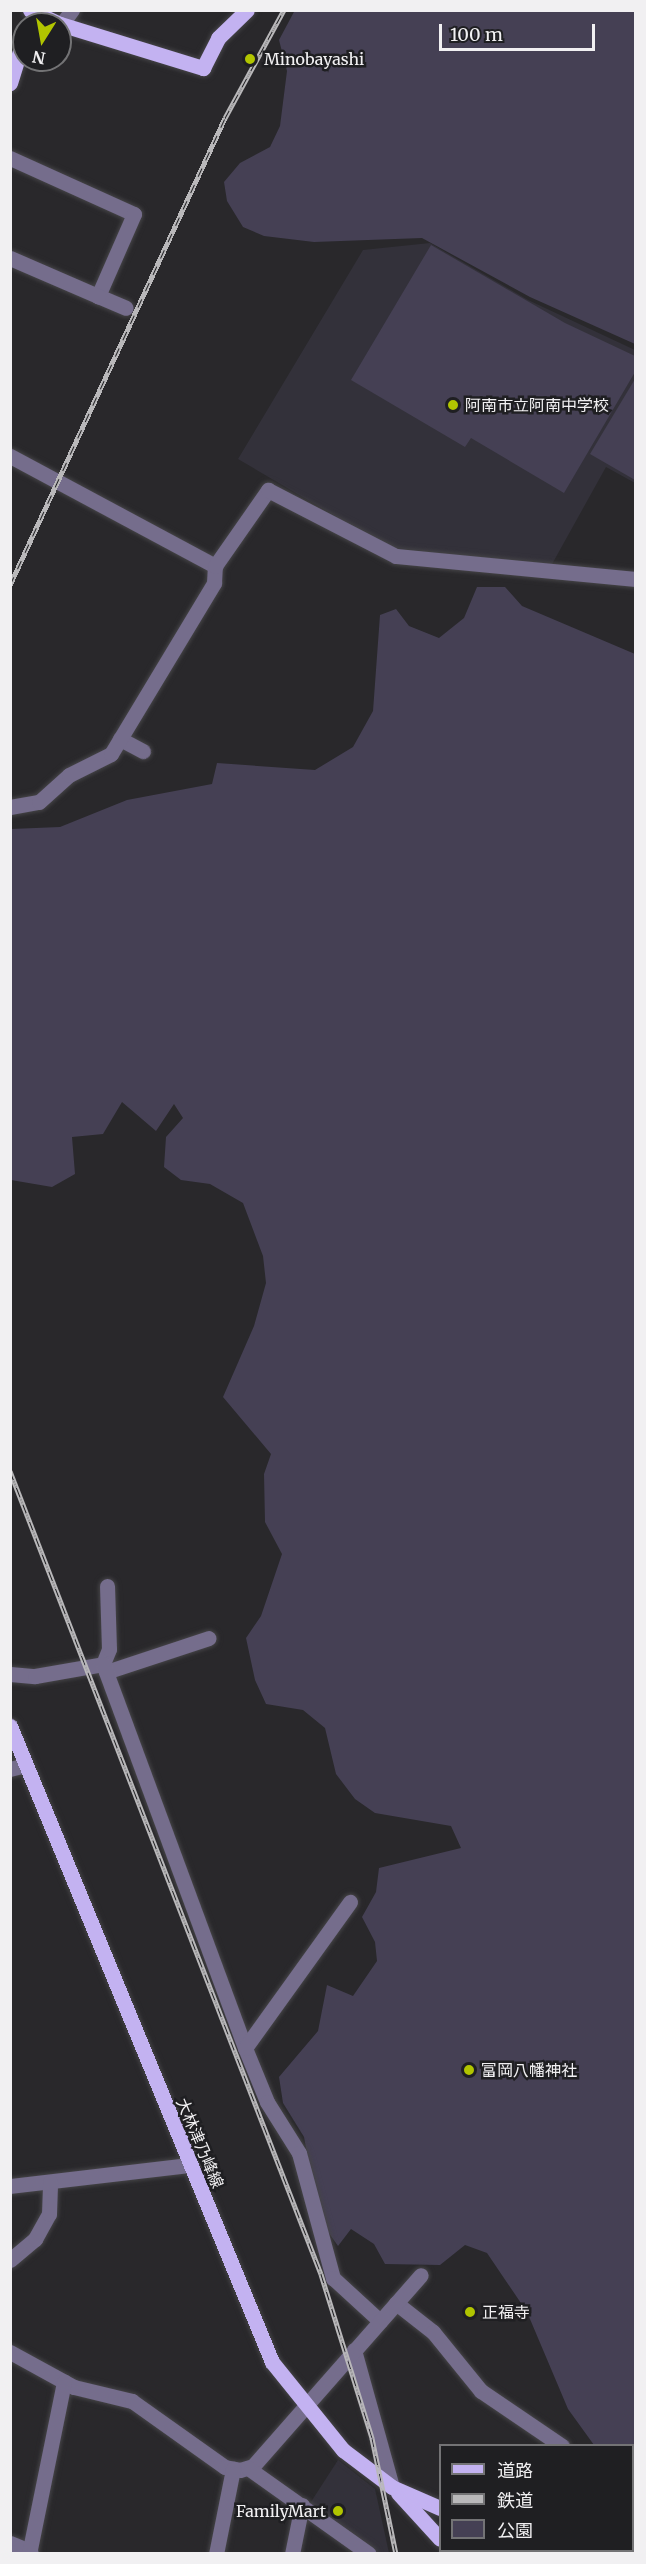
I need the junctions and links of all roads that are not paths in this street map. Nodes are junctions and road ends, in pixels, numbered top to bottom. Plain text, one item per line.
1 (247, 10) edge
2 (72, 28) edge
3 (10, 158) edge
4 (10, 258) edge
5 (98, 296) junction
6 (126, 308) dead end
7 (10, 456) edge
8 (215, 566) junction
9 (636, 579) edge
10 (120, 739) junction
11 (143, 752) dead end
12 (10, 807) edge
13 (107, 1586) dead end
14 (209, 1638) dead end
15 (104, 1668) junction
16 (10, 1674) edge
17 (10, 1726) edge
18 (26, 1765) junction
19 (10, 1769) edge
20 (350, 1902) dead end
21 (244, 2048) junction
22 (188, 2164) junction
23 (50, 2182) junction
24 (10, 2186) edge
25 (10, 2260) edge
26 (421, 2275) dead end
27 (396, 2303) junction
28 (380, 2321) junction
29 (354, 2350) junction
30 (10, 2352) edge
31 (64, 2382) junction
32 (305, 2404) junction
33 (560, 2444) edge
34 (241, 2469) junction
35 (392, 2487) junction
36 (302, 2505) junction
37 (439, 2507) edge
38 (439, 2538) edge
39 (10, 2543) edge
40 (29, 2552) edge
41 (216, 2553) edge
42 (292, 2553) edge
43 (369, 2553) edge

1 - 2 main road
3 - 5 street
4 - 5 street
5 - 6 street
7 - 8 street
8 - 9 street
8 - 10 street
10 - 11 street
10 - 12 street
13 - 15 street
14 - 15 street
15 - 16 street
15 - 21 street
17 - 18 main road, 大林津乃峰線
18 - 19 street
18 - 22 main road, 大林津乃峰線
20 - 21 street
21 - 28 street
22 - 23 street
22 - 32 main road, 大林津乃峰線
23 - 24 street
23 - 25 street
26 - 27 street
27 - 28 street
27 - 33 street
28 - 29 street
29 - 32 street
29 - 35 street
30 - 31 street
31 - 34 street
31 - 40 street
32 - 34 street
32 - 35 main road, 大林津乃峰線
34 - 36 street
34 - 41 street
35 - 37 main road, 大林津乃峰線
35 - 38 main road
36 - 42 street
36 - 43 street
39 - 40 street

